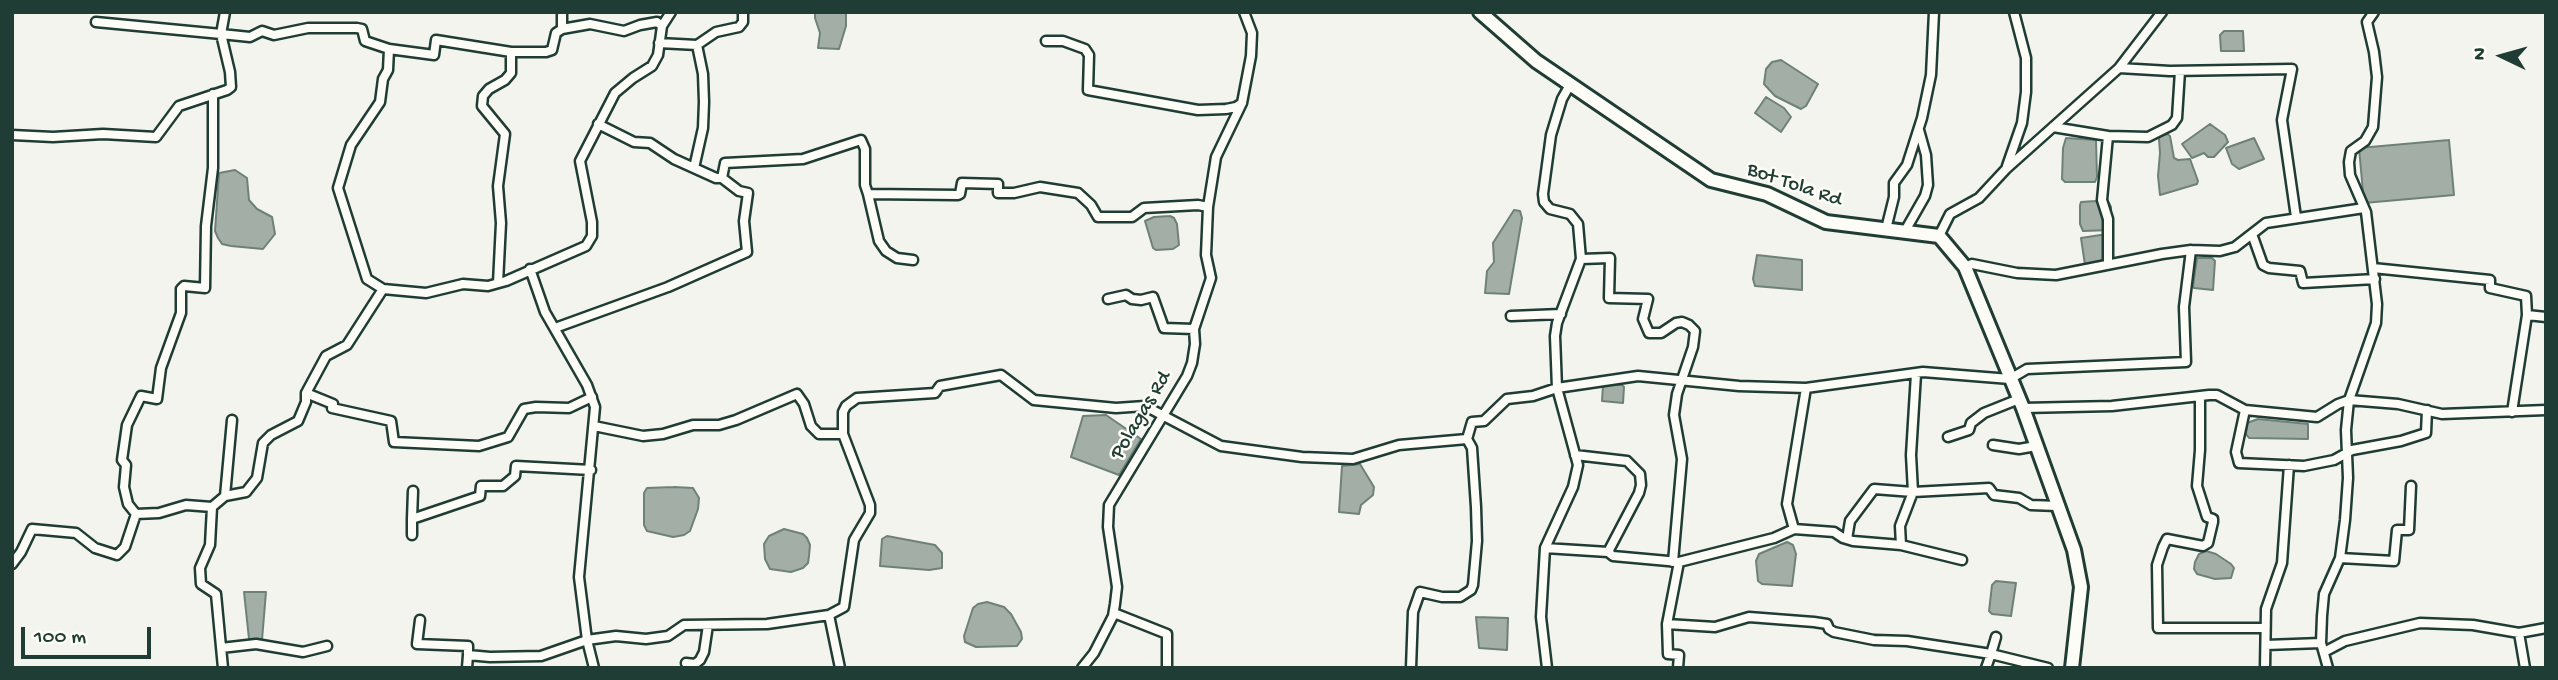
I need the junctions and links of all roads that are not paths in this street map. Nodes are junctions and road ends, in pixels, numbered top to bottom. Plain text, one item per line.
1 (225, 12) edge
2 (562, 12) edge
3 (671, 12) edge
4 (743, 12) edge
5 (1244, 12) edge
6 (1480, 12) edge
7 (1934, 12) edge
8 (2014, 12) edge
9 (2161, 12) edge
10 (2374, 12) edge
11 (96, 22) dead end
12 (662, 26) junction
13 (562, 29) junction
14 (221, 34) junction
15 (1046, 41) dead end
16 (659, 44) junction
17 (697, 45) junction
18 (389, 49) junction
19 (511, 52) junction
20 (2119, 68) junction
21 (2179, 71) junction
22 (1571, 83) junction
23 (213, 94) junction
24 (1241, 103) junction
25 (598, 124) junction
26 (2053, 128) junction
27 (1919, 130) junction
28 (12, 135) edge
29 (2108, 136) junction
30 (694, 168) junction
31 (2006, 169) junction
32 (722, 178) junction
33 (868, 194) junction
34 (1208, 207) junction
35 (2364, 208) junction
36 (2296, 216) junction
37 (1885, 229) junction
38 (1905, 231) junction
39 (2252, 234) junction
40 (1939, 236) junction
41 (2191, 250) junction
42 (1581, 259) junction
43 (913, 260) dead end
44 (2108, 264) junction
45 (1965, 267) junction
46 (2373, 268) junction
47 (530, 269) junction
48 (2375, 279) junction
49 (498, 283) junction
50 (383, 289) junction
51 (1108, 299) dead end
52 (1561, 314) junction
53 (2527, 315) junction
54 (1511, 316) dead end
55 (2546, 317) edge
56 (555, 328) junction
57 (1194, 329) junction
58 (1916, 374) junction
59 (2010, 379) junction
60 (1683, 380) junction
61 (1557, 388) junction
62 (1806, 388) junction
63 (306, 393) junction
64 (2200, 396) junction
65 (592, 397) junction
66 (2349, 400) junction
67 (2021, 403) junction
68 (2245, 410) junction
69 (2427, 410) junction
70 (2546, 410) edge
71 (2512, 412) junction
72 (1163, 414) junction
73 (232, 420) dead end
74 (594, 426) junction
75 (843, 434) junction
76 (1948, 437) dead end
77 (1467, 439) junction
78 (1993, 445) dead end
79 (2036, 446) junction
80 (2346, 452) junction
81 (1575, 455) junction
82 (2290, 465) junction
83 (591, 470) junction
84 (2411, 486) dead end
85 (413, 491) dead end
86 (1913, 492) junction
87 (225, 496) junction
88 (2057, 506) junction
89 (212, 507) junction
90 (136, 514) junction
91 (412, 519) junction
92 (1794, 529) junction
93 (412, 536) dead end
94 (1847, 540) junction
95 (1901, 545) junction
96 (1545, 548) junction
97 (1608, 552) junction
98 (2340, 558) junction
99 (1962, 560) dead end
100 (1676, 562) junction
101 (12, 564) edge
102 (1114, 613) junction
103 (829, 615) junction
104 (420, 620) dead end
105 (1667, 624) junction
106 (708, 625) junction
107 (2264, 628) junction
108 (2546, 628) edge
109 (2519, 633) junction
110 (1996, 637) dead end
111 (587, 640) junction
112 (2266, 645) junction
113 (327, 646) dead end
114 (221, 648) junction
115 (2323, 648) junction
116 (1991, 654) junction
117 (468, 655) junction
118 (686, 663) dead end
119 (223, 668) edge
120 (467, 668) edge
121 (594, 668) edge
122 (840, 668) edge
123 (1082, 668) edge
124 (1167, 668) edge
125 (1411, 668) edge
126 (1547, 668) edge
127 (1678, 668) edge
128 (1986, 668) edge
129 (2048, 668) edge
130 (2072, 668) edge
131 (2265, 668) edge
132 (2328, 668) edge
133 (2525, 668) edge

1 - 14 street
2 - 13 street
3 - 12 street
4 - 17 street
5 - 24 street, Polagas Rd
6 - 22 main road, Bot Tola Rd
7 - 27 street
8 - 31 street
9 - 20 street
10 - 35 street
11 - 14 street
12 - 13 street
12 - 16 street
13 - 19 street
14 - 18 street
14 - 23 street
15 - 24 street
16 - 17 street
16 - 25 street
17 - 30 street
18 - 19 street
18 - 50 street
19 - 49 street
20 - 21 street
20 - 26 street
21 - 29 street
21 - 36 street
22 - 37 main road, Bot Tola Rd
22 - 42 street
23 - 28 street
23 - 90 street
24 - 34 street, Polagas Rd
25 - 30 street
25 - 47 street
26 - 29 street
26 - 31 street
27 - 37 street
27 - 38 street
29 - 44 street
30 - 32 street
31 - 40 street
32 - 33 street
32 - 56 street
33 - 34 street
33 - 43 street
34 - 57 street, Polagas Rd
35 - 36 street
35 - 46 street
36 - 39 street
37 - 38 main road, Bot Tola Rd
38 - 40 main road, Bot Tola Rd
39 - 41 street
39 - 48 street
40 - 45 main road
41 - 44 street
41 - 59 street
42 - 52 street
42 - 60 street
44 - 45 street
45 - 59 main road
46 - 48 street
46 - 53 street
47 - 49 street
47 - 56 street
48 - 66 street
49 - 50 street
50 - 63 street
51 - 57 street
52 - 54 street
52 - 61 street
53 - 55 street
53 - 71 street
56 - 65 street
57 - 72 street, Polagas Rd
58 - 59 street
58 - 62 street
58 - 86 street
59 - 67 main road
60 - 61 street
60 - 62 street
60 - 100 street
61 - 77 street
61 - 81 street
62 - 92 street
63 - 65 street
63 - 87 street
64 - 67 street
64 - 68 street
64 - 107 street
65 - 74 street
66 - 68 street
66 - 69 street
66 - 80 street
67 - 76 street
67 - 79 main road
68 - 82 street
69 - 71 street
69 - 80 street
70 - 71 street
72 - 75 street
72 - 77 street
72 - 102 street, Polagas Rd
73 - 87 street
74 - 75 street
74 - 83 street
75 - 103 street
77 - 125 street
78 - 79 street
79 - 88 main road
80 - 82 street
80 - 98 street
81 - 96 street
81 - 97 street
82 - 107 street
83 - 91 street
83 - 111 street
84 - 98 street
85 - 91 street
86 - 88 street
86 - 94 street
86 - 95 street
87 - 89 street
88 - 130 main road
89 - 90 street
89 - 114 street
90 - 101 street
91 - 93 street
92 - 94 street
92 - 100 street
94 - 95 street
95 - 99 street
96 - 97 street
96 - 126 street
97 - 100 street
98 - 115 street
100 - 105 street
102 - 123 street, Polagas Rd
102 - 124 street
103 - 106 street
103 - 122 street
104 - 117 street
105 - 116 street
105 - 127 street
106 - 111 street
106 - 118 street
107 - 112 street
108 - 109 street
109 - 115 street
109 - 133 street
110 - 116 street
111 - 117 street
111 - 121 street
112 - 115 street
112 - 131 street
113 - 114 street
114 - 119 street
115 - 132 street
116 - 128 street
116 - 129 street
117 - 120 street

